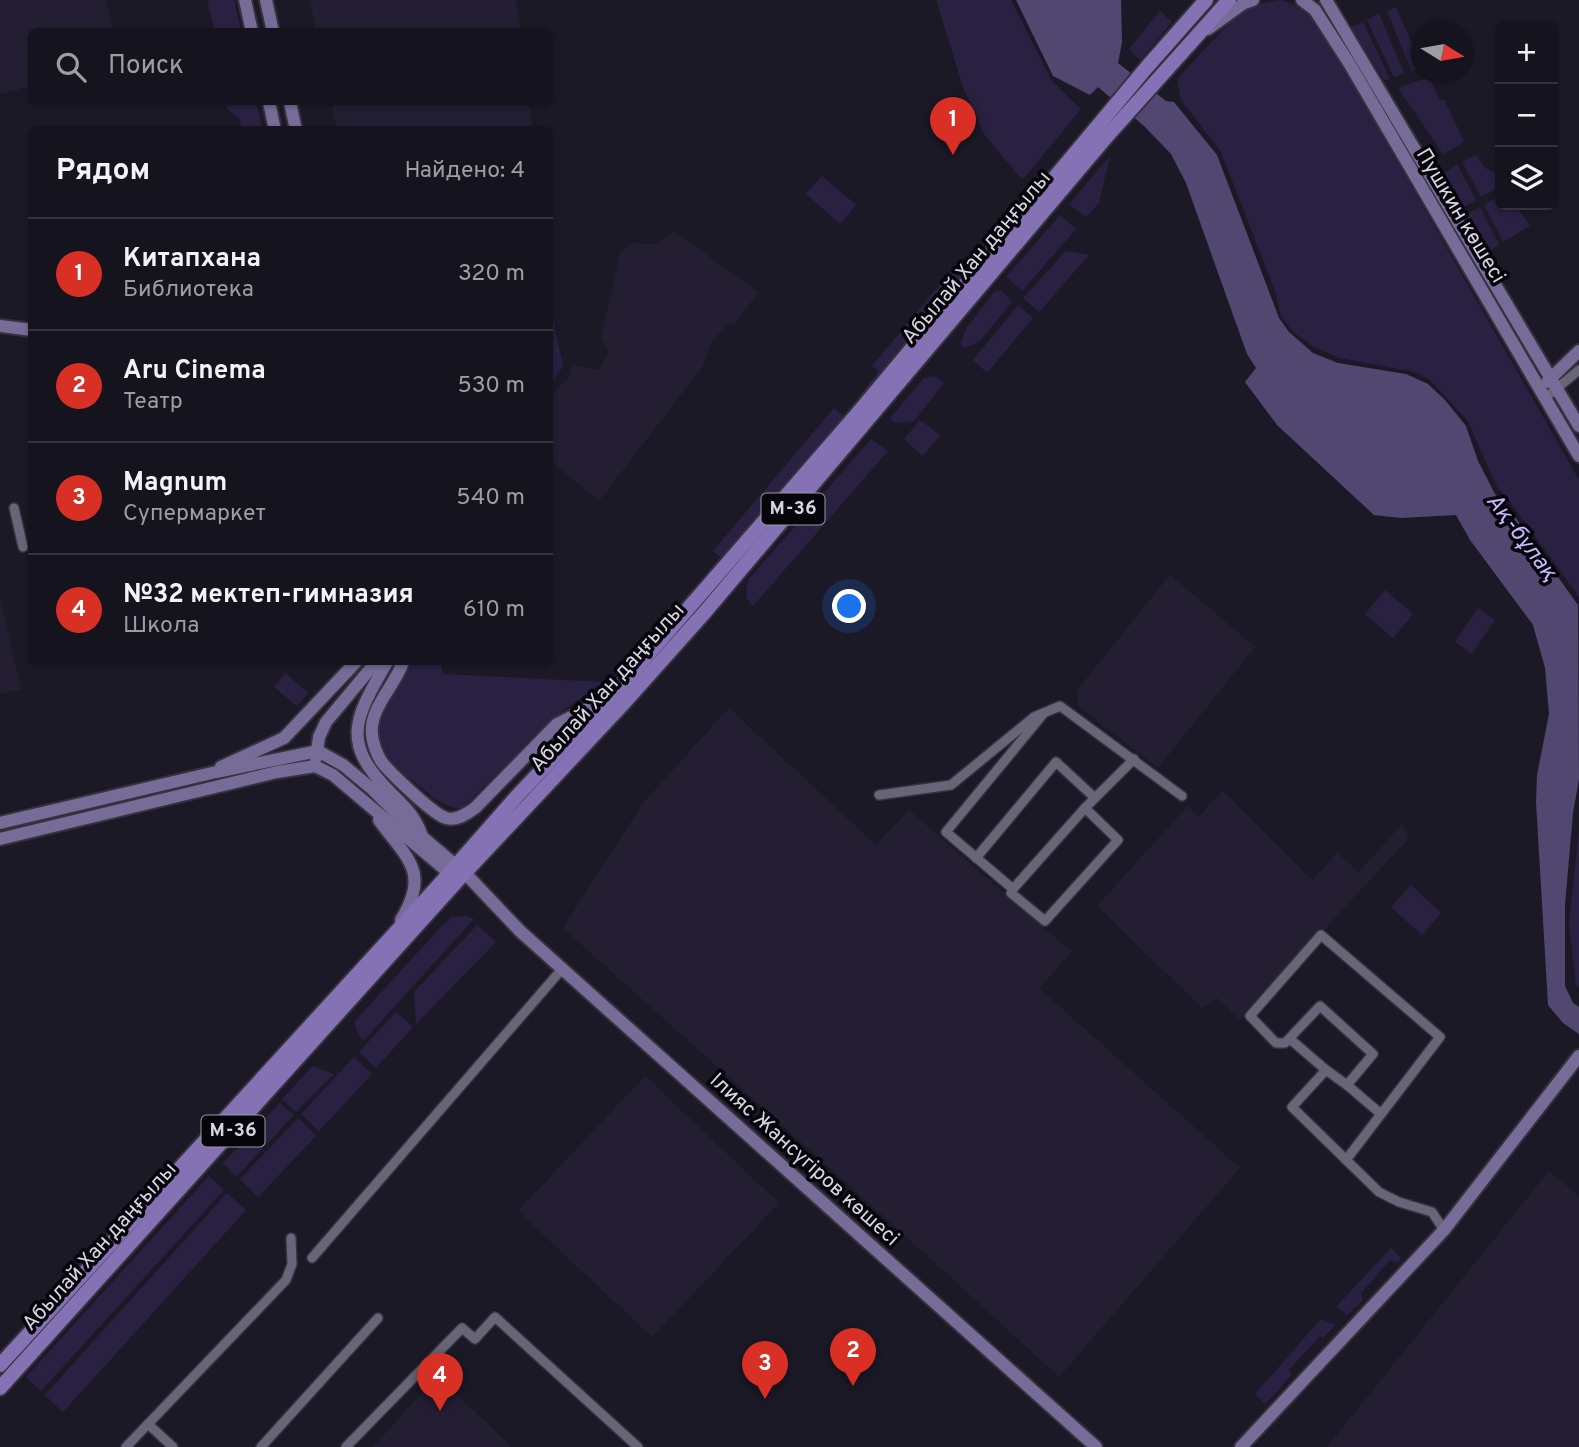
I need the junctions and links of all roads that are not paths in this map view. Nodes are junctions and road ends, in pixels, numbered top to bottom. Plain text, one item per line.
1 (245, 0) edge
2 (266, 0) edge
3 (1206, 0) edge
4 (1229, 0) edge
5 (1253, 0) edge
6 (1291, 0) edge
7 (1302, 0) edge
8 (1328, 1) edge
9 (1315, 10) junction
10 (251, 28) edge
11 (272, 28) edge
12 (1193, 40) junction
13 (270, 105) edge
14 (291, 105) edge
15 (274, 126) edge
16 (295, 126) edge
17 (1103, 131) junction
18 (0, 326) edge
19 (28, 330) edge
20 (1579, 351) edge
21 (1579, 370) edge
22 (1553, 383) junction
23 (1543, 393) junction
24 (1579, 426) edge
25 (1579, 456) edge
26 (14, 508) dead end
27 (23, 547) dead end
28 (353, 665) edge
29 (374, 665) edge
30 (385, 665) edge
31 (401, 665) edge
32 (614, 695) junction
33 (1044, 713) junction
34 (318, 751) junction
35 (1134, 759) junction
36 (315, 766) junction
37 (216, 772) junction
38 (879, 795) dead end
39 (1182, 796) dead end
40 (1096, 798) junction
41 (369, 805) junction
42 (1086, 808) junction
43 (0, 823) edge
44 (423, 836) junction
45 (0, 839) edge
46 (976, 858) junction
47 (457, 872) junction
48 (1013, 889) junction
49 (375, 955) junction
50 (562, 969) junction
51 (1290, 1039) junction
52 (1575, 1061) edge
53 (1326, 1070) junction
54 (1347, 1085) junction
55 (1381, 1114) junction
56 (1346, 1160) junction
57 (1444, 1230) junction
58 (291, 1238) dead end
59 (312, 1258) dead end
60 (378, 1318) dead end
61 (0, 1365) edge
62 (0, 1388) edge
63 (148, 1424) junction
64 (126, 1447) edge
65 (173, 1447) edge
66 (261, 1447) edge
67 (346, 1447) edge
68 (638, 1447) edge
69 (1096, 1447) edge
70 (1241, 1447) edge

1 - 10 main road
2 - 11 main road
3 - 17 main road, Абылай Хан даңғылы / M-36
4 - 12 main road, Абылай Хан даңғылы / M-36
5 - 12 main road
6 - 9 main road
7 - 9 main road, Пушкин көшесі
8 - 22 main road, Пушкин көшесі
9 - 23 main road, Пушкин көшесі
12 - 17 main road, Абылай Хан даңғылы / M-36
13 - 15 main road
14 - 16 main road
17 - 32 main road, Абылай Хан даңғылы / M-36
17 - 47 main road, Абылай Хан даңғылы / M-36
18 - 19 main road
20 - 22 main road
21 - 22 street
22 - 23 main road
22 - 24 main road, Пушкин көшесі
23 - 25 main road, Пушкин көшесі
26 - 27 street
28 - 37 main road
29 - 34 main road
30 - 44 main road
31 - 32 main road
32 - 47 main road, Абылай Хан даңғылы / M-36
33 - 35 street
33 - 38 street
33 - 46 street
34 - 36 main road
34 - 37 main road
34 - 44 main road
35 - 39 street
35 - 40 street
36 - 41 main road
36 - 45 main road
37 - 43 main road
40 - 42 street
40 - 46 street
41 - 47 main road
41 - 49 main road
42 - 48 street
42 - 48 street
44 - 47 main road
46 - 48 street
47 - 49 main road, Абылай Хан даңғылы / M-36
47 - 50 main road, Ілияс Жансүгіров көшесі
47 - 62 main road, Абылай Хан даңғылы / M-36
49 - 61 main road, Абылай Хан даңғылы / M-36
50 - 59 street
50 - 69 main road, Ілияс Жансүгіров көшесі
51 - 53 street
51 - 54 street
51 - 55 street
52 - 57 main road
53 - 54 street
53 - 56 street
54 - 55 street
55 - 56 street
56 - 57 street
57 - 70 main road
58 - 63 street
60 - 66 street
63 - 64 street
63 - 65 street
67 - 68 street

